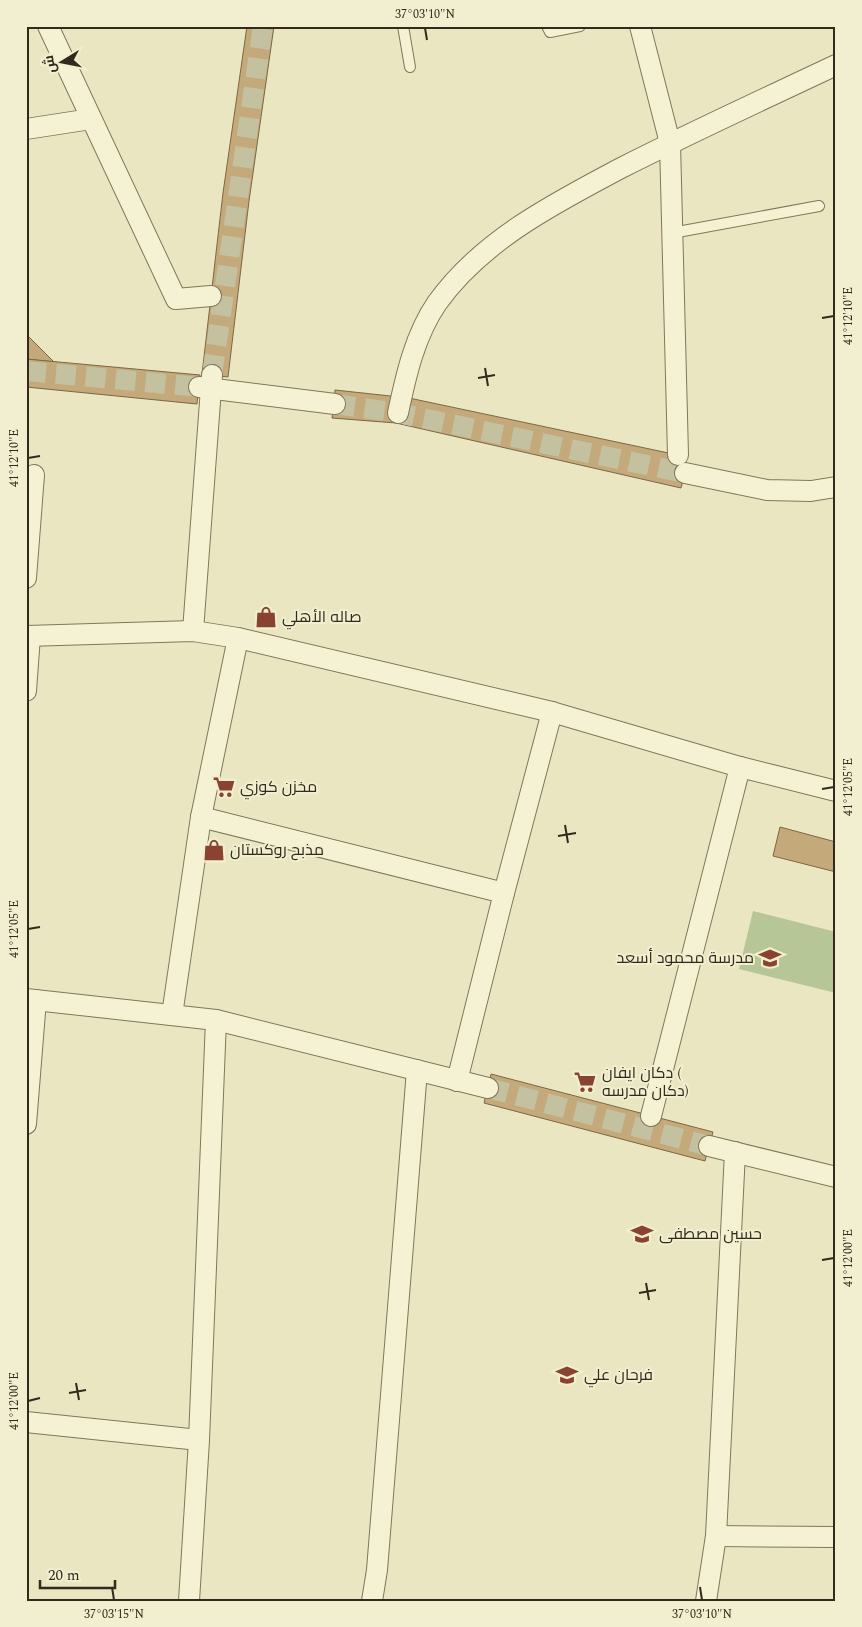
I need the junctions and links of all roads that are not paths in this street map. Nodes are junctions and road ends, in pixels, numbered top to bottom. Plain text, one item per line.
1 (48, 26) edge
2 (403, 26) edge
3 (547, 26) edge
4 (580, 26) edge
5 (640, 26) edge
6 (836, 65) edge
7 (410, 68) dead end
8 (91, 119) junction
9 (26, 129) edge
10 (670, 143) junction
11 (819, 206) dead end
12 (672, 233) junction
13 (211, 296) dead end
14 (335, 404) tunnel mouth
15 (398, 412) dead end
16 (34, 475) dead end
17 (836, 487) edge
18 (26, 578) edge
19 (193, 631) junction
20 (28, 636) edge
21 (238, 638) junction
22 (26, 691) edge
23 (552, 712) junction
24 (740, 767) junction
25 (836, 792) edge
26 (201, 817) junction
27 (504, 893) junction
28 (31, 999) edge
29 (172, 1015) junction
30 (216, 1020) junction
31 (417, 1070) junction
32 (457, 1080) junction
33 (488, 1088) tunnel mouth
34 (651, 1116) dead end
35 (26, 1124) edge
36 (709, 1146) tunnel mouth
37 (735, 1152) junction
38 (836, 1177) edge
39 (26, 1422) edge
40 (199, 1440) junction
41 (716, 1536) junction
42 (836, 1537) edge
43 (189, 1601) edge
44 (372, 1601) edge
45 (706, 1601) edge

1 - 8 street
2 - 7 lane
3 - 4 lane
5 - 10 street
6 - 10 street
8 - 9 street
8 - 13 street
10 - 12 street
10 - 15 street
11 - 12 lane
12 - 17 street
14 - 19 street
16 - 18 street
19 - 20 street
19 - 21 street
20 - 22 street
21 - 23 street
21 - 26 street
23 - 24 street
23 - 27 street
24 - 25 street
24 - 34 street
26 - 27 street
26 - 29 street
27 - 32 street
28 - 29 street
28 - 35 street
29 - 30 street
30 - 31 street
30 - 40 street
31 - 32 street
31 - 44 street
32 - 33 street
36 - 37 street
37 - 38 street
37 - 41 street
39 - 40 street
40 - 43 street
41 - 42 street
41 - 45 street

